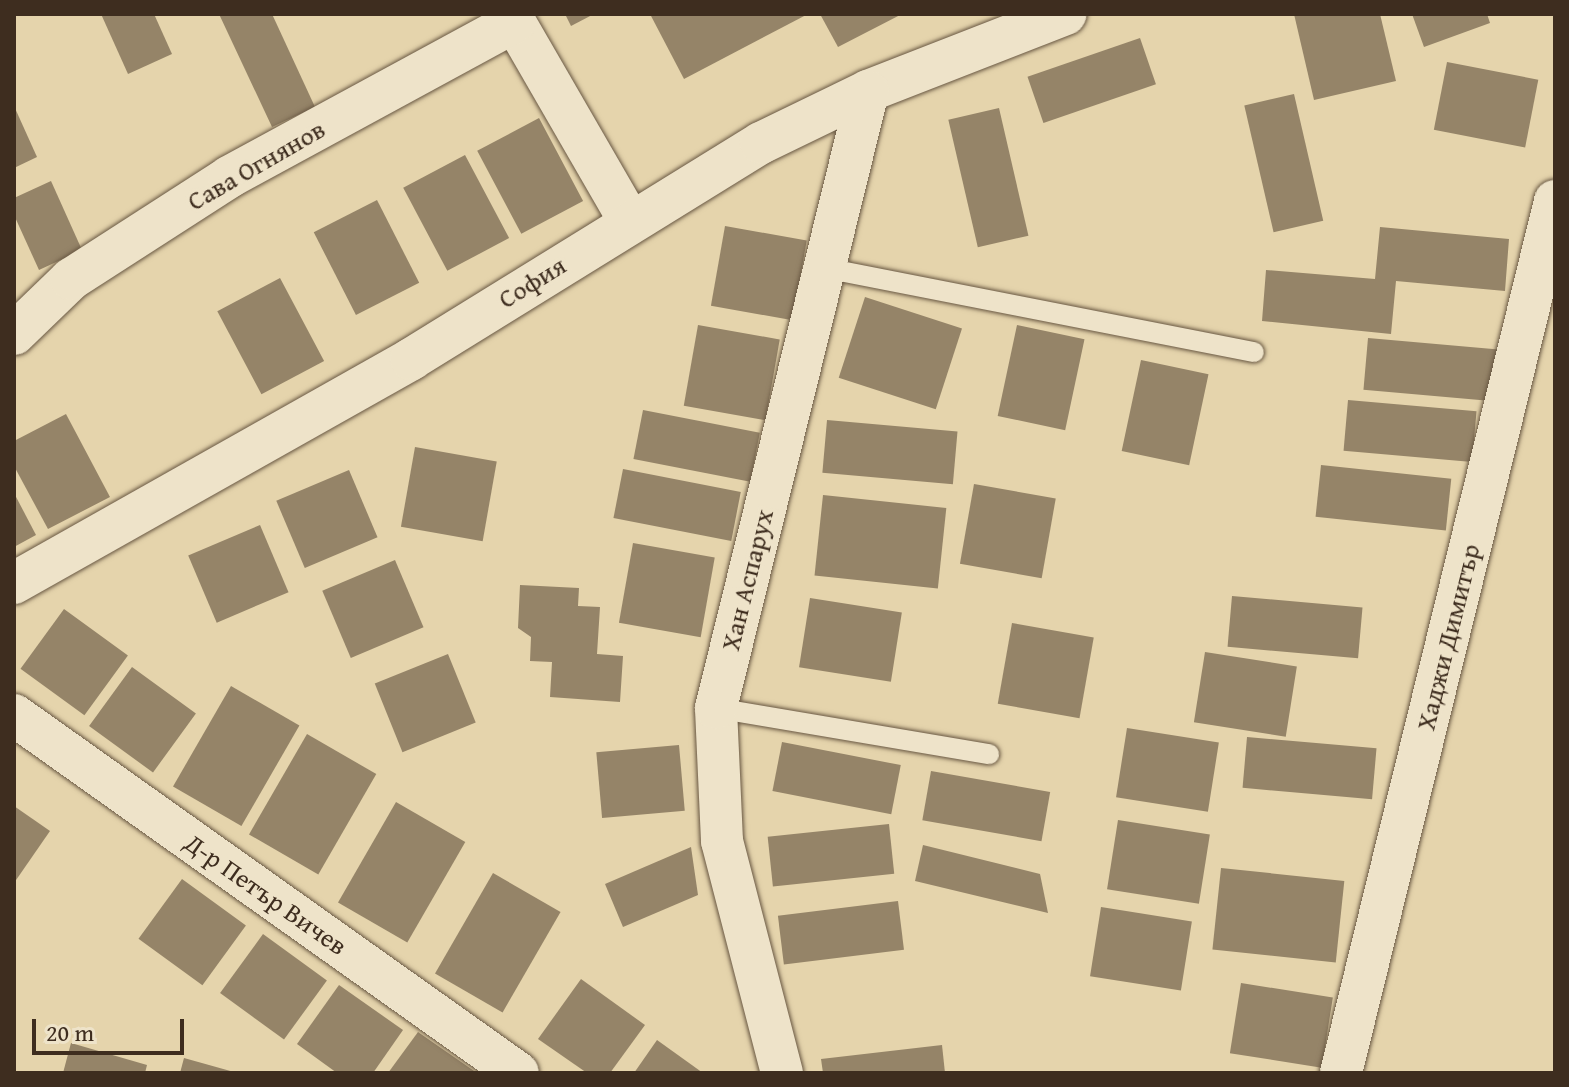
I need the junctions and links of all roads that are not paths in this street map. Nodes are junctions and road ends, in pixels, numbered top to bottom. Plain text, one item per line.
1 (1058, 15) edge
2 (512, 18) edge
3 (868, 91) junction
4 (1555, 201) edge
5 (629, 220) junction
6 (825, 268) junction
7 (14, 334) edge
8 (1254, 352) dead end
9 (14, 583) edge
10 (716, 708) junction
11 (14, 715) edge
12 (989, 754) dead end
13 (518, 1073) edge
14 (782, 1073) edge
15 (1341, 1073) edge

1 - 3 street, София
2 - 5 street
2 - 7 street, Сава Огнянов
3 - 5 street, София
3 - 6 street, Хан Аспарух
4 - 15 street, Хаджи Димитър
5 - 9 street, София
6 - 8 lane
6 - 10 street, Хан Аспарух
10 - 12 lane
10 - 14 street, Хан Аспарух
11 - 13 street, Д-р Петър Вичев

